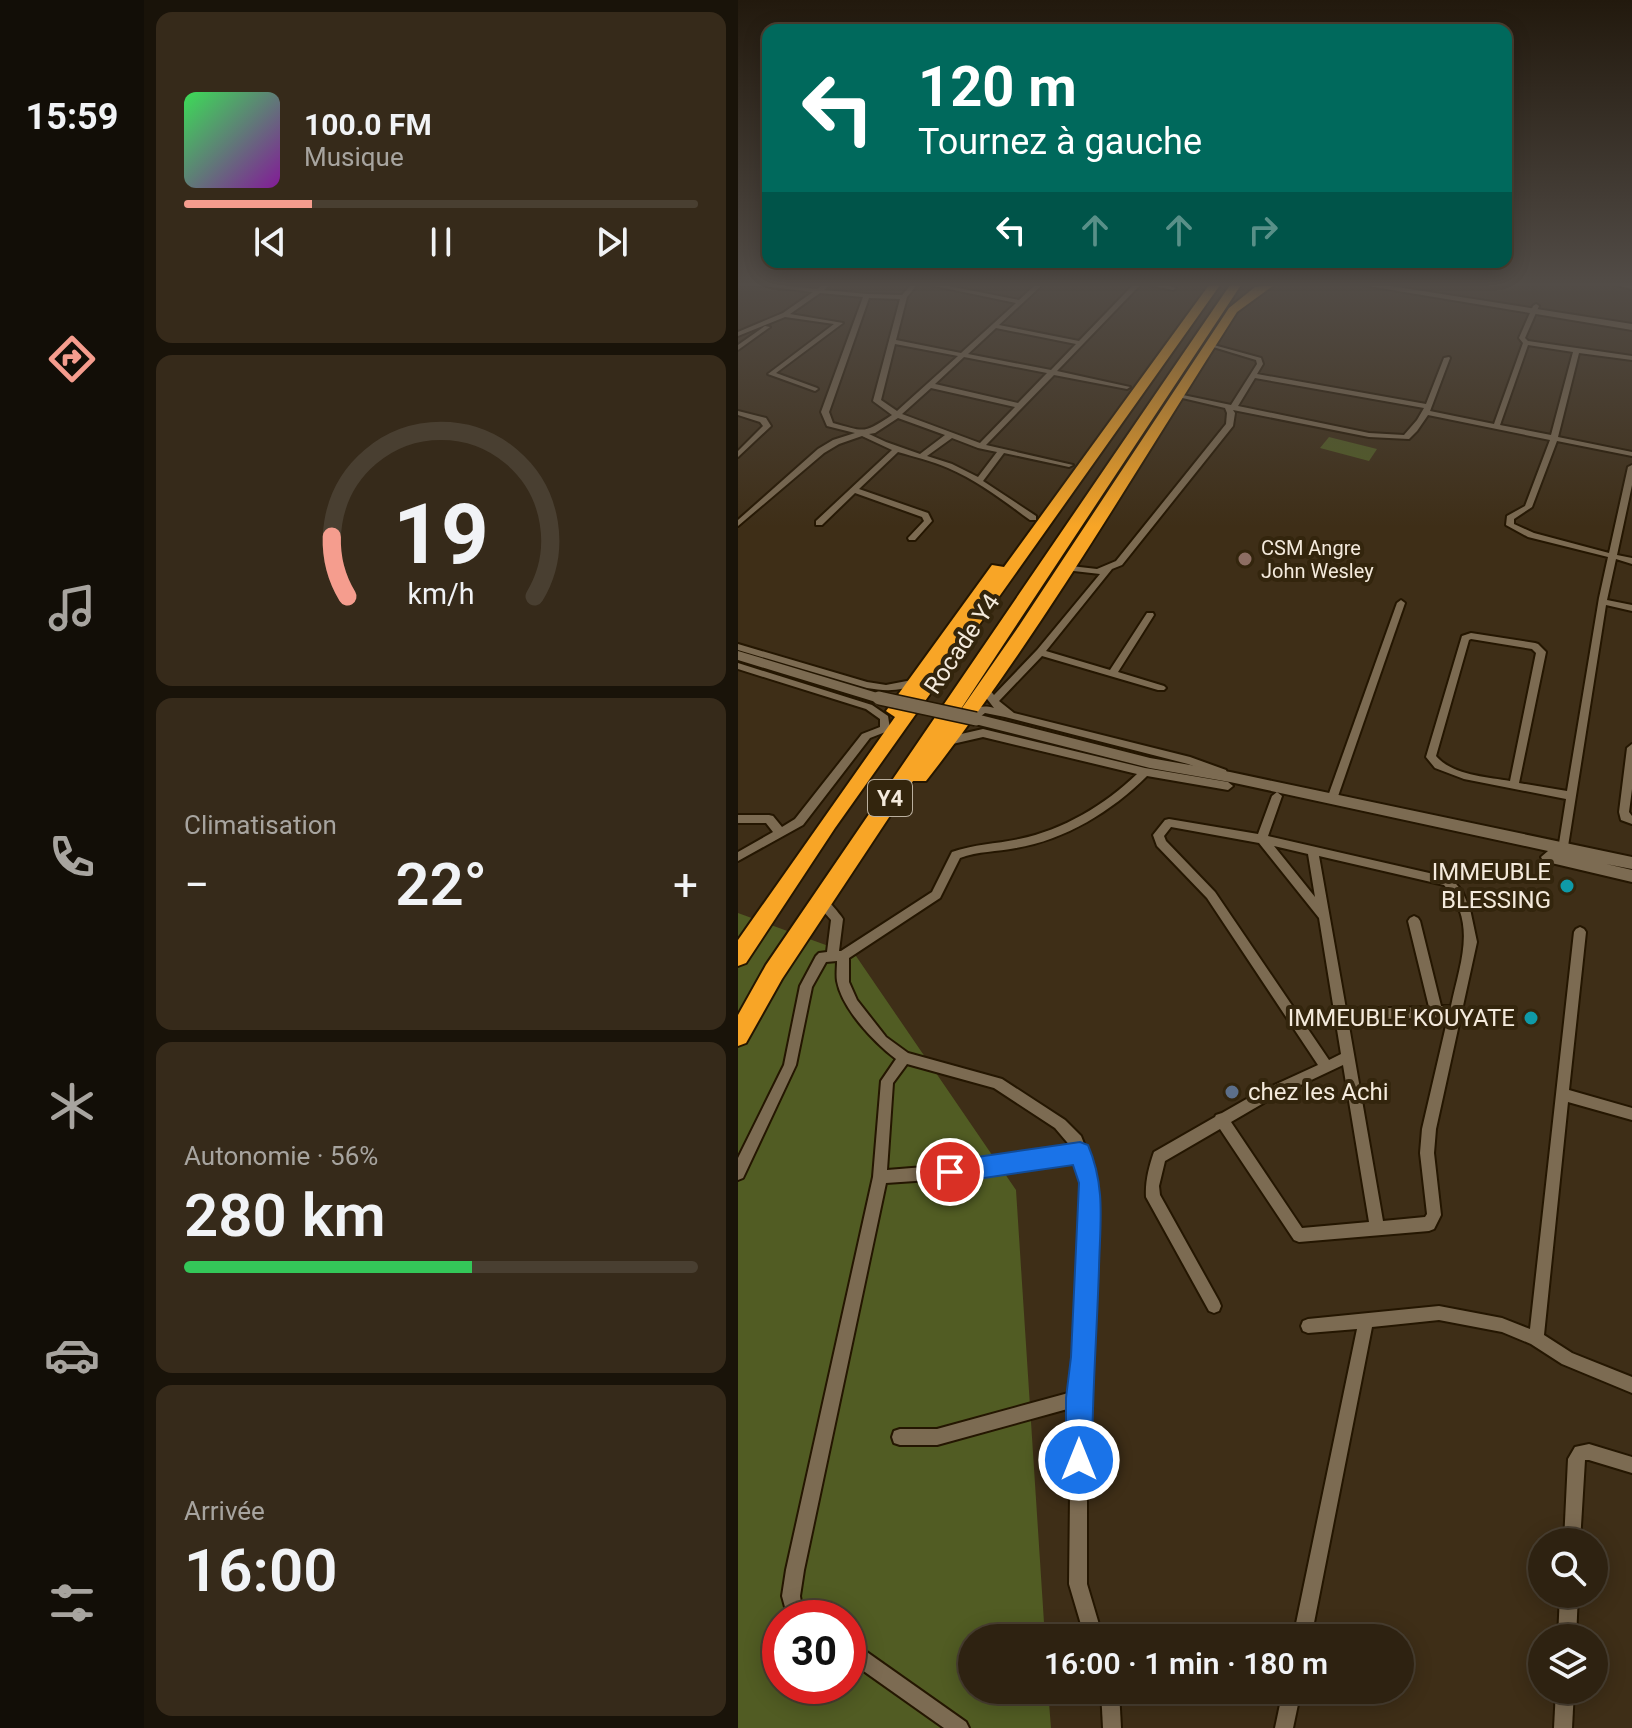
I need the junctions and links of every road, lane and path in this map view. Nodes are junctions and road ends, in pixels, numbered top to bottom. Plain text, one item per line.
1 (783, 366) edge
2 (842, 366) edge
3 (885, 366) edge
4 (951, 366) edge
5 (1026, 366) edge
6 (1059, 366) edge
7 (1144, 366) edge
8 (1157, 366) edge
9 (1182, 366) edge
10 (1198, 366) edge
11 (1259, 366) edge
12 (1444, 366) edge
13 (1518, 366) edge
14 (1573, 366) edge
15 (1054, 371) junction
16 (1252, 375) junction
17 (929, 385) junction
18 (1127, 387) junction
19 (815, 389) dead end
20 (1178, 396) junction
21 (1020, 406) junction
22 (1231, 407) junction
23 (1427, 409) junction
24 (738, 413) edge
25 (897, 415) junction
26 (1496, 427) junction
27 (863, 433) junction
28 (952, 434) junction
29 (1554, 439) junction
30 (981, 446) junction
31 (897, 449) junction
32 (1002, 450) junction
33 (739, 452) edge
34 (1632, 454) edge
35 (922, 456) junction
36 (1069, 465) junction
37 (1632, 467) edge
38 (980, 480) junction
39 (854, 490) junction
40 (1033, 518) junction
41 (819, 523) dead end
42 (738, 524) edge
43 (912, 538) dead end
44 (1613, 557) junction
45 (1632, 561) edge
46 (1065, 567) junction
47 (1108, 570) junction
48 (1603, 602) junction
49 (1401, 603) dead end
50 (1632, 608) edge
51 (1150, 615) dead end
52 (738, 647) edge
53 (1040, 652) junction
54 (738, 655) edge
55 (738, 666) edge
56 (1113, 673) junction
57 (912, 683) junction
58 (1161, 688) dead end
59 (989, 695) junction
60 (878, 698) junction
61 (1011, 716) junction
62 (979, 726) junction
63 (885, 729) junction
64 (947, 741) junction
65 (1632, 748) edge
66 (1145, 772) junction
67 (1229, 781) junction
68 (1514, 784) junction
69 (1277, 796) junction
70 (1571, 796) junction
71 (1332, 799) junction
72 (738, 819) edge
73 (1632, 820) edge
74 (828, 823) junction
75 (870, 829) junction
76 (780, 832) junction
77 (1262, 839) junction
78 (1313, 851) junction
79 (1562, 854) junction
80 (738, 857) edge
81 (1632, 863) edge
82 (1632, 876) edge
83 (821, 902) junction
84 (1324, 916) junction
85 (1414, 921) dead end
86 (1580, 932) dead end
87 (838, 956) junction
88 (738, 957) edge
89 (1436, 1011) junction
90 (1456, 1011) junction
91 (1340, 1015) junction
92 (738, 1036) edge
93 (904, 1058) junction
94 (1346, 1058) junction
95 (1326, 1066) junction
96 (1564, 1095) junction
97 (1632, 1114) edge
98 (1221, 1119) junction
99 (1080, 1153) junction
100 (738, 1173) edge
101 (880, 1177) junction
102 (1377, 1226) junction
103 (1214, 1306) dead end
104 (1366, 1320) junction
105 (1308, 1326) dead end
106 (1536, 1339) junction
107 (1632, 1385) edge
108 (1079, 1398) junction
109 (900, 1437) dead end
110 (1632, 1465) edge
111 (1573, 1528) edge
112 (792, 1600) edge
113 (1090, 1624) edge
114 (1305, 1624) edge
115 (866, 1662) edge
116 (1111, 1704) edge
117 (1289, 1704) edge
118 (1564, 1704) edge
119 (960, 1728) edge
120 (1112, 1728) edge
121 (1284, 1728) edge
122 (1563, 1728) edge

1 - 19 street
2 - 27 street
3 - 25 street
4 - 17 street
5 - 15 street
6 - 15 street
7 - 18 highway
8 - 74 highway, Rocade Y4 / Y4
9 - 75 highway, Rocade Y4 / Y4
10 - 20 highway
11 - 16 street
12 - 23 street
13 - 26 street
14 - 29 street
15 - 18 street
15 - 21 street
16 - 22 street
16 - 23 street
17 - 21 street
17 - 25 street
18 - 36 highway
20 - 22 street
20 - 46 highway
21 - 30 street
22 - 23 street
22 - 47 street
23 - 26 street
24 - 33 street
25 - 27 street
25 - 28 street
26 - 29 street
27 - 31 street
27 - 42 street
28 - 30 street
28 - 35 street
29 - 34 street
29 - 44 street
30 - 32 street
31 - 35 street
31 - 39 street
32 - 36 street
32 - 38 street
35 - 38 street
36 - 40 highway
37 - 44 street
38 - 40 street
39 - 41 street
39 - 43 street
40 - 57 highway
44 - 45 street
44 - 48 street
46 - 47 street
46 - 59 highway
47 - 53 street
48 - 50 street
48 - 70 street
49 - 71 street
51 - 56 street
52 - 60 street
53 - 56 street
53 - 59 street
54 - 60 street
55 - 60 street
56 - 58 street
57 - 60 street
57 - 63 highway
59 - 61 street
59 - 64 highway
60 - 62 street, bridge
60 - 63 street
61 - 62 street
61 - 67 street
62 - 64 street
62 - 66 street
62 - 67 street
63 - 74 highway
63 - 76 street
64 - 75 highway
65 - 73 street
66 - 67 street
66 - 87 street
67 - 69 street
67 - 71 street
68 - 68 street
68 - 70 street
69 - 77 street
69 - 79 street
70 - 79 street
71 - 79 street
72 - 76 street
74 - 88 highway, Rocade Y4 / Y4
75 - 83 highway, Rocade Y4 / Y4
76 - 80 street
77 - 78 street
77 - 84 street
77 - 95 street
78 - 84 street
78 - 90 street
79 - 81 street
79 - 82 street
83 - 87 street
83 - 92 highway, Rocade Y4 / Y4
84 - 91 street
85 - 89 street
86 - 96 street
87 - 93 street
87 - 100 street
89 - 90 street
89 - 91 street
90 - 102 street
91 - 94 street
93 - 99 street
93 - 101 street
94 - 95 street
94 - 102 street
95 - 98 street
96 - 97 street
96 - 106 street
98 - 102 street
98 - 103 street
99 - 101 street
99 - 108 street
101 - 112 street
104 - 105 street
104 - 106 street
104 - 114 street
106 - 107 street
108 - 109 street
108 - 113 street
110 - 111 street
115 - 119 street
116 - 120 street
117 - 121 street
118 - 122 street

